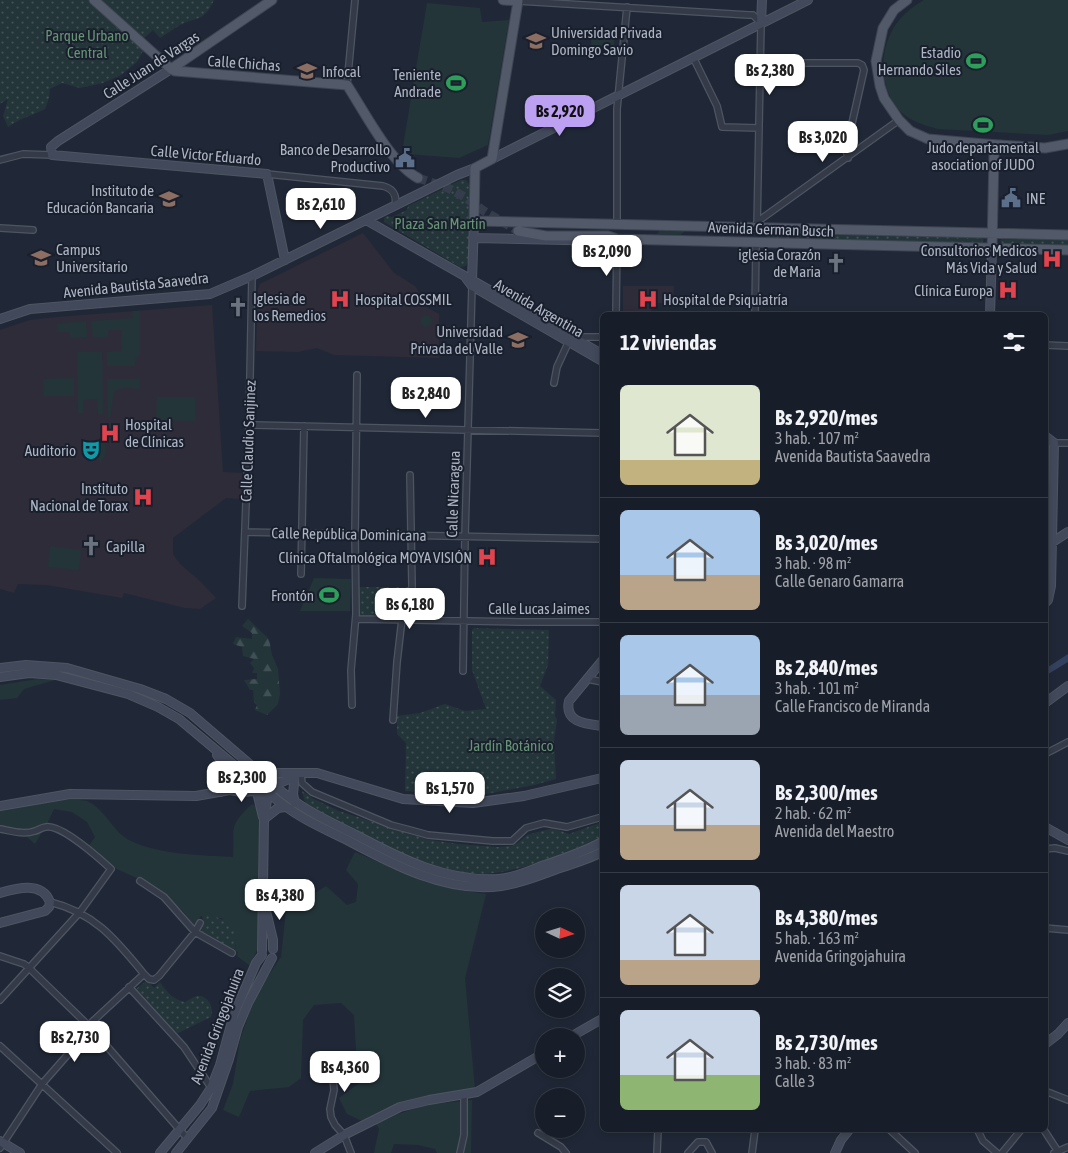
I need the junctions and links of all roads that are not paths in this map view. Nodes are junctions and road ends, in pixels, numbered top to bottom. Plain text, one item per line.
1 (94, 0) edge
2 (272, 0) edge
3 (355, 0) edge
4 (503, 0) edge
5 (762, 0) edge
6 (808, 0) edge
7 (907, 0) edge
8 (518, 1) edge
9 (618, 3) edge
10 (627, 7) junction
11 (761, 23) junction
12 (694, 59) junction
13 (761, 63) junction
14 (171, 69) junction
15 (347, 85) junction
16 (618, 96) junction
17 (899, 120) junction
18 (759, 128) junction
19 (985, 144) junction
20 (1068, 144) edge
21 (1006, 145) junction
22 (994, 154) junction
23 (52, 155) junction
24 (848, 158) junction
25 (492, 159) junction
26 (0, 160) edge
27 (475, 168) junction
28 (267, 174) junction
29 (418, 178) tunnel mouth
30 (394, 206) junction
31 (366, 220) junction
32 (474, 221) junction
33 (617, 224) junction
34 (757, 225) junction
35 (0, 228) edge
36 (33, 230) dead end
37 (518, 230) tunnel mouth
38 (992, 233) junction
39 (1068, 235) edge
40 (473, 238) junction
41 (617, 239) junction
42 (756, 243) junction
43 (992, 248) junction
44 (1068, 250) edge
45 (285, 260) junction
46 (252, 276) junction
47 (470, 280) junction
48 (616, 312) edge
49 (755, 312) edge
50 (990, 312) edge
51 (0, 319) edge
52 (541, 322) junction
53 (600, 337) edge
54 (577, 339) junction
55 (569, 341) junction
56 (1048, 345) edge
57 (1068, 346) edge
58 (600, 353) edge
59 (600, 360) edge
60 (357, 375) dead end
61 (554, 383) dead end
62 (249, 425) junction
63 (304, 426) junction
64 (357, 427) junction
65 (469, 430) junction
66 (600, 433) edge
67 (1048, 438) edge
68 (1054, 443) junction
69 (1068, 443) edge
70 (410, 475) dead end
71 (245, 532) junction
72 (301, 533) junction
73 (1066, 533) edge
74 (355, 534) junction
75 (410, 534) junction
76 (465, 536) junction
77 (600, 539) edge
78 (1048, 539) edge
79 (300, 574) dead end
80 (1048, 600) edge
81 (242, 606) dead end
82 (356, 619) junction
83 (402, 619) junction
84 (411, 620) junction
85 (464, 620) junction
86 (600, 622) edge
87 (600, 664) edge
88 (0, 668) edge
89 (463, 671) dead end
90 (0, 677) edge
91 (588, 679) junction
92 (600, 682) edge
93 (1068, 686) edge
94 (1048, 701) edge
95 (352, 705) dead end
96 (393, 720) dead end
97 (600, 726) edge
98 (1068, 742) edge
99 (211, 747) junction
100 (1048, 752) edge
101 (260, 773) junction
102 (268, 773) junction
103 (298, 774) junction
104 (600, 778) edge
105 (275, 786) junction
106 (255, 787) junction
107 (221, 792) junction
108 (268, 794) junction
109 (295, 803) junction
110 (0, 806) edge
111 (285, 808) junction
112 (600, 818) edge
113 (264, 819) junction
114 (0, 829) edge
115 (1048, 829) edge
116 (1068, 840) edge
117 (600, 843) edge
118 (1048, 849) edge
119 (1068, 852) edge
120 (600, 853) edge
121 (140, 882) dead end
122 (0, 893) edge
123 (262, 896) junction
124 (50, 902) junction
125 (80, 912) junction
126 (0, 923) edge
127 (200, 923) dead end
128 (1048, 928) edge
129 (1068, 930) edge
130 (195, 932) junction
131 (273, 949) junction
132 (232, 952) dead end
133 (262, 953) junction
134 (0, 956) edge
135 (272, 958) junction
136 (29, 968) junction
137 (144, 974) junction
138 (129, 987) junction
139 (0, 1000) edge
140 (600, 1020) edge
141 (1068, 1023) edge
142 (91, 1028) junction
143 (585, 1029) edge
144 (1048, 1042) edge
145 (0, 1046) edge
146 (331, 1056) dead end
147 (535, 1058) edge
148 (42, 1084) junction
149 (1048, 1090) edge
150 (214, 1091) junction
151 (464, 1095) junction
152 (1068, 1100) edge
153 (179, 1128) junction
154 (658, 1132) edge
155 (756, 1132) edge
156 (847, 1132) edge
157 (892, 1132) edge
158 (978, 1132) edge
159 (1019, 1132) edge
160 (1045, 1132) edge
161 (344, 1135) junction
162 (187, 1138) junction
163 (546, 1138) edge
164 (1, 1144) edge
165 (1068, 1146) edge
166 (1056, 1152) edge
167 (20, 1153) edge
168 (117, 1153) edge
169 (160, 1153) edge
170 (176, 1153) edge
171 (315, 1153) edge
172 (351, 1153) edge
173 (460, 1153) edge
174 (566, 1153) edge
175 (656, 1153) edge
176 (688, 1153) edge
177 (712, 1153) edge
178 (752, 1153) edge
179 (835, 1153) edge
180 (915, 1153) edge
181 (997, 1153) edge
182 (1002, 1153) edge

1 - 14 main road, Calle Chichas
2 - 14 main road, Calle Juan de Vargas
3 - 15 street
4 - 8 main road
5 - 11 main road
6 - 11 main road, Avenida Bautista Saavedra
7 - 17 main road
8 - 9 street
8 - 25 main road
9 - 10 street
10 - 11 street
10 - 16 street
11 - 12 main road, Avenida Bautista Saavedra
11 - 13 street
12 - 16 main road, Avenida Bautista Saavedra
12 - 18 street
13 - 18 street
13 - 24 street
14 - 15 main road, Calle Chichas
14 - 23 main road, Calle Juan de Vargas
15 - 29 main road
16 - 25 main road, Avenida Bautista Saavedra
16 - 33 street
17 - 19 main road
17 - 24 street
18 - 34 street
19 - 21 main road
19 - 22 main road
20 - 21 main road
21 - 22 main road
22 - 38 main road
23 - 26 street, Calle Victor Eduardo
23 - 28 main road, Calle Victor Eduardo
24 - 34 street
25 - 27 main road, Avenida Bautista Saavedra
27 - 30 main road, Avenida Bautista Saavedra
27 - 32 main road, Calle Nicaragua
28 - 30 street, Calle Victor Eduardo
28 - 45 main road
30 - 31 main road, Avenida Bautista Saavedra
31 - 45 main road, Avenida Bautista Saavedra
31 - 47 main road, Avenida Argentina
32 - 33 main road, Avenida German Busch
32 - 40 main road, Calle Nicaragua
33 - 34 main road, Avenida German Busch
33 - 41 main road
34 - 38 main road, Avenida German Busch
34 - 42 main road
35 - 36 street
37 - 41 main road
38 - 39 main road, Avenida German Busch
38 - 43 main road
40 - 41 main road, Avenida German Busch
40 - 47 main road, Calle Nicaragua
41 - 42 main road, Avenida German Busch
41 - 48 street
42 - 43 main road, Avenida German Busch
42 - 49 street
43 - 44 main road, Avenida German Busch
43 - 50 main road
45 - 46 main road, Avenida Bautista Saavedra
46 - 51 main road, Avenida Bautista Saavedra
46 - 62 street, Calle Claudio Sanjinez
47 - 52 main road, Avenida Argentina
47 - 65 street, Calle Nicaragua
52 - 54 main road, Avenida Argentina
52 - 55 main road, Avenida Argentina
53 - 54 street
54 - 58 main road, Avenida Argentina
55 - 59 main road, Avenida Argentina
55 - 61 street
56 - 57 street
60 - 64 street
62 - 63 street
62 - 71 street, Calle Claudio Sanjinez
63 - 64 street
63 - 72 street
64 - 65 street
64 - 74 street
65 - 66 street
65 - 76 street, Calle Nicaragua
67 - 68 main road
68 - 69 street
68 - 78 main road
70 - 75 street
71 - 72 street, Calle República Dominicana
71 - 81 street, Calle Claudio Sanjinez
72 - 74 street, Calle República Dominicana
72 - 79 street
73 - 78 main road
74 - 75 street, Calle República Dominicana
74 - 82 street
75 - 76 street, Calle República Dominicana
75 - 84 street
76 - 77 street, Calle República Dominicana
76 - 85 street, Calle Nicaragua
78 - 80 main road
82 - 83 street, Calle Lucas Jaimes
82 - 95 street
83 - 84 street, Calle Lucas Jaimes
83 - 96 street
84 - 85 street, Calle Lucas Jaimes
85 - 86 street, Calle Lucas Jaimes
85 - 89 street, Calle Nicaragua
87 - 91 main road
88 - 101 main road
90 - 99 main road
91 - 92 street
91 - 97 main road
93 - 94 main road
98 - 100 street
99 - 106 main road
99 - 107 main road
101 - 102 main road
101 - 106 main road
102 - 103 main road
102 - 105 main road
103 - 104 main road
103 - 105 main road
103 - 109 main road
103 - 112 street
105 - 108 main road
105 - 109 main road
106 - 107 main road
106 - 108 main road
106 - 113 main road, Avenida Gringojahuira
107 - 110 main road
108 - 111 main road
108 - 113 main road, Avenida Gringojahuira
109 - 117 main road
111 - 113 main road
111 - 120 main road
113 - 123 main road, Avenida Gringojahuira
114 - 125 street
115 - 116 main road
118 - 119 street
121 - 130 street
122 - 124 main road
123 - 131 main road, Avenida Gringojahuira
123 - 133 main road, Avenida Gringojahuira
124 - 125 street
124 - 126 main road
125 - 136 street
125 - 137 street
127 - 130 street
128 - 129 street
130 - 132 street
130 - 137 street
131 - 133 main road
131 - 135 main road
133 - 135 main road
133 - 150 main road, Avenida Gringojahuira
134 - 136 street
135 - 150 main road, Avenida Gringojahuira
136 - 139 street
136 - 142 street
137 - 138 street
138 - 142 street
138 - 150 street
140 - 143 main road
141 - 144 main road
142 - 148 street
142 - 153 street
145 - 148 street
146 - 161 street
147 - 151 main road
148 - 164 street
148 - 168 street
149 - 152 street
150 - 153 main road, Avenida Gringojahuira
150 - 162 main road, Avenida Gringojahuira
151 - 161 main road
151 - 173 street
153 - 162 street
153 - 169 main road, Avenida Gringojahuira
154 - 175 street
155 - 178 street
156 - 179 main road
157 - 180 street
158 - 181 street
159 - 182 street
160 - 166 street
161 - 171 main road
161 - 172 street
162 - 170 main road, Avenida Gringojahuira
163 - 174 street
164 - 167 main road
165 - 166 street
176 - 177 street

